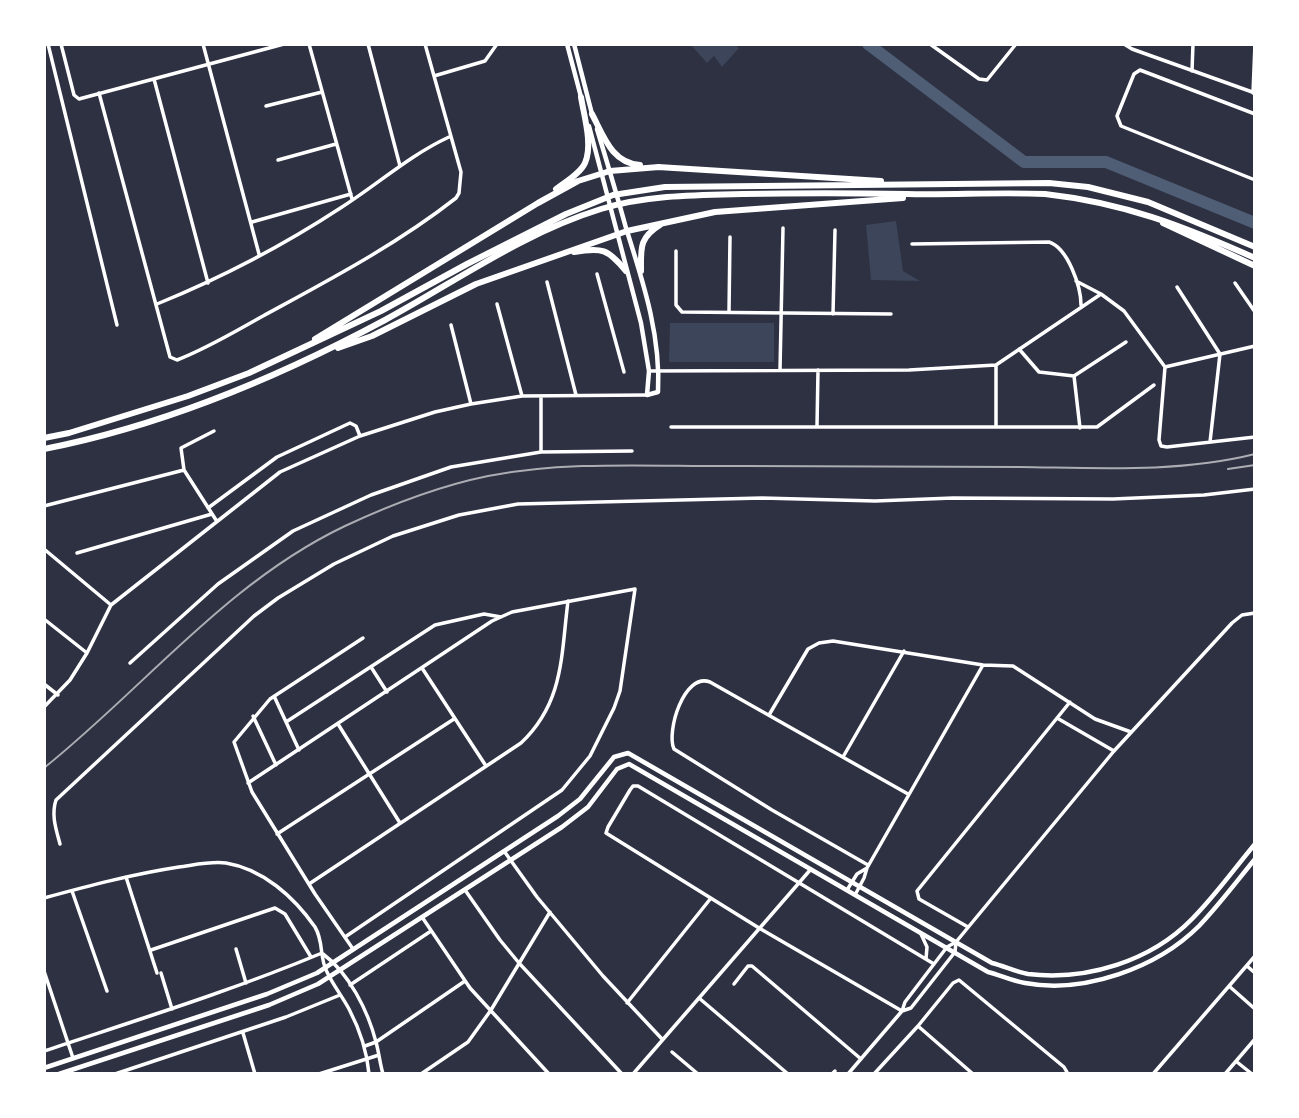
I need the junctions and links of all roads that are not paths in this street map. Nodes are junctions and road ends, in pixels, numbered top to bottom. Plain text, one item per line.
1 (49, 44) edge
2 (69, 44) edge
3 (203, 44) edge
4 (284, 44) edge
5 (309, 44) edge
6 (368, 44) edge
7 (425, 44) edge
8 (490, 44) edge
9 (497, 44) edge
10 (567, 44) edge
11 (574, 44) edge
12 (930, 44) edge
13 (1016, 44) edge
14 (1124, 44) edge
15 (1193, 44) edge
16 (1255, 44) edge
17 (61, 45) edge
18 (1131, 46) edge
19 (491, 50) junction
20 (209, 63) junction
21 (1192, 71) junction
22 (434, 76) junction
23 (153, 78) junction
24 (322, 91) junction
25 (99, 93) junction
26 (1254, 93) edge
27 (581, 97) junction
28 (266, 106) dead end
29 (592, 114) junction
30 (1255, 114) edge
31 (449, 137) junction
32 (337, 144) junction
33 (278, 160) dead end
34 (400, 166) junction
35 (659, 167) junction
36 (606, 172) junction
37 (1255, 180) edge
38 (892, 184) junction
39 (923, 195) junction
40 (351, 197) junction
41 (538, 203) junction
42 (1149, 216) junction
43 (251, 222) junction
44 (665, 222) junction
45 (783, 228) dead end
46 (835, 230) dead end
47 (627, 231) junction
48 (619, 233) junction
49 (730, 237) dead end
50 (912, 244) dead end
51 (1255, 247) edge
52 (676, 251) dead end
53 (259, 254) junction
54 (554, 256) junction
55 (1255, 258) edge
56 (1255, 266) edge
57 (626, 271) junction
58 (641, 271) junction
59 (597, 274) dead end
60 (1076, 281) junction
61 (547, 282) dead end
62 (208, 283) junction
63 (1235, 283) dead end
64 (1177, 287) dead end
65 (1101, 294) junction
66 (157, 304) junction
67 (497, 304) dead end
68 (1081, 306) junction
69 (1255, 312) edge
70 (729, 313) junction
71 (781, 313) junction
72 (833, 314) junction
73 (891, 314) dead end
74 (117, 325) dead end
75 (451, 325) dead end
76 (1126, 342) dead end
77 (307, 346) junction
78 (1255, 346) edge
79 (1018, 349) junction
80 (327, 351) junction
81 (1220, 354) junction
82 (996, 365) junction
83 (1165, 367) junction
84 (659, 370) junction
85 (780, 370) junction
86 (818, 370) junction
87 (649, 371) junction
88 (624, 372) dead end
89 (1074, 376) junction
90 (1154, 385) dead end
91 (646, 395) junction
92 (522, 396) junction
93 (576, 396) junction
94 (541, 397) junction
95 (471, 404) junction
96 (996, 425) junction
97 (817, 426) junction
98 (671, 427) dead end
99 (1080, 428) junction
100 (214, 431) dead end
101 (360, 436) junction
102 (1255, 437) edge
103 (44, 438) edge
104 (1210, 442) junction
105 (44, 449) edge
106 (632, 451) dead end
107 (541, 452) junction
108 (184, 470) junction
109 (1255, 489) edge
110 (44, 506) edge
111 (208, 508) junction
112 (212, 514) junction
113 (216, 521) junction
114 (44, 549) edge
115 (76, 553) dead end
116 (568, 601) junction
117 (111, 605) junction
118 (1255, 613) edge
119 (501, 617) junction
120 (44, 618) edge
121 (363, 638) dead end
122 (904, 651) junction
123 (88, 653) junction
124 (130, 663) dead end
125 (983, 665) junction
126 (371, 666) junction
127 (422, 668) junction
128 (44, 684) edge
129 (387, 692) junction
130 (58, 695) junction
131 (274, 696) junction
132 (1070, 702) junction
133 (44, 707) edge
134 (769, 715) junction
135 (253, 716) junction
136 (1057, 718) junction
137 (454, 719) junction
138 (286, 722) junction
139 (338, 724) junction
140 (1131, 732) junction
141 (299, 750) junction
142 (1114, 751) junction
143 (843, 757) junction
144 (276, 765) junction
145 (486, 766) junction
146 (370, 774) junction
147 (248, 783) junction
148 (908, 794) junction
149 (400, 823) junction
150 (277, 834) junction
151 (60, 844) dead end
152 (1255, 844) edge
153 (504, 851) junction
154 (1255, 859) edge
155 (510, 860) junction
156 (868, 866) junction
157 (811, 869) junction
158 (126, 877) junction
159 (852, 881) junction
160 (797, 882) junction
161 (309, 884) junction
162 (860, 886) junction
163 (465, 889) junction
164 (847, 890) junction
165 (72, 891) junction
166 (855, 895) junction
167 (44, 898) edge
168 (711, 898) junction
169 (550, 912) junction
170 (422, 917) junction
171 (968, 927) junction
172 (760, 928) junction
173 (431, 931) junction
174 (920, 932) junction
175 (345, 937) junction
176 (956, 942) junction
177 (947, 947) junction
178 (236, 949) dead end
179 (353, 949) junction
180 (151, 950) junction
181 (955, 952) junction
182 (322, 953) junction
183 (1255, 956) edge
184 (312, 957) junction
185 (926, 958) junction
186 (335, 962) junction
187 (519, 963) junction
188 (934, 964) junction
189 (1247, 966) junction
190 (325, 969) junction
191 (340, 970) junction
192 (44, 971) edge
193 (1255, 973) edge
194 (329, 977) junction
195 (465, 981) junction
196 (246, 983) junction
197 (734, 984) dead end
198 (350, 985) junction
199 (1229, 986) junction
200 (107, 991) dead end
201 (340, 995) junction
202 (699, 998) junction
203 (627, 1003) junction
204 (172, 1009) junction
205 (1255, 1009) edge
206 (491, 1010) junction
207 (902, 1011) junction
208 (918, 1026) junction
209 (242, 1032) junction
210 (662, 1039) junction
211 (1255, 1039) edge
212 (376, 1042) junction
213 (68, 1043) junction
214 (365, 1046) junction
215 (44, 1051) edge
216 (672, 1052) dead end
217 (379, 1055) junction
218 (73, 1058) junction
219 (368, 1058) junction
220 (861, 1059) junction
221 (1236, 1061) junction
222 (44, 1068) edge
223 (59, 1074) edge
224 (115, 1074) edge
225 (255, 1074) edge
226 (319, 1074) edge
227 (369, 1074) edge
228 (383, 1074) edge
229 (421, 1074) edge
230 (549, 1074) edge
231 (622, 1074) edge
232 (633, 1074) edge
233 (698, 1074) edge
234 (788, 1074) edge
235 (848, 1074) edge
236 (874, 1074) edge
237 (973, 1074) edge
238 (1068, 1074) edge
239 (1153, 1074) edge
240 (1225, 1074) edge
241 (1252, 1074) edge

1 - 74 street
2 - 17 street
3 - 20 street
4 - 20 street
5 - 24 street
6 - 34 street
7 - 22 street
8 - 19 street
9 - 19 street
10 - 27 street
11 - 29 street
12 - 13 street
14 - 18 street
15 - 21 street
16 - 26 street
17 - 25 street
18 - 21 street
19 - 22 street
20 - 23 street
20 - 43 street
21 - 26 street
22 - 31 street
23 - 25 street
23 - 62 street
24 - 28 street
24 - 32 street
25 - 66 street
27 - 36 street
27 - 41 highway
29 - 35 highway
29 - 36 street
30 - 37 street
31 - 34 street
31 - 66 street
32 - 33 street
32 - 40 street
34 - 40 street
35 - 36 highway
35 - 38 highway
36 - 41 highway
36 - 47 street
36 - 48 street
38 - 51 highway
38 - 77 highway
39 - 42 highway
39 - 44 highway
39 - 80 highway
40 - 43 street
40 - 53 street
41 - 77 highway
42 - 55 highway
42 - 56 highway
43 - 53 street
44 - 47 highway
44 - 58 highway
45 - 71 street
46 - 72 street
47 - 48 highway
47 - 58 street
48 - 54 highway
48 - 57 street
49 - 70 street
50 - 60 street
52 - 70 street
53 - 62 street
54 - 57 highway
54 - 80 highway
57 - 87 street
58 - 84 street
59 - 88 street
60 - 65 street
60 - 68 street
61 - 93 street
62 - 66 street
63 - 69 street
64 - 81 street
65 - 68 street
65 - 83 street
67 - 92 street
68 - 79 street
70 - 71 street
71 - 72 street
71 - 85 street
72 - 73 street
75 - 95 street
76 - 89 street
77 - 103 highway
78 - 81 street
79 - 82 street
79 - 89 street
80 - 105 highway
81 - 83 street
81 - 104 street
82 - 86 street
82 - 96 street
83 - 104 street
84 - 85 street
84 - 87 street
84 - 91 street
85 - 86 street
86 - 97 street
87 - 91 street
89 - 99 street
90 - 99 street
91 - 93 street
92 - 94 street
92 - 95 street
93 - 94 street
94 - 107 street
95 - 101 street
96 - 97 street
96 - 99 street
97 - 98 street
100 - 108 street
101 - 111 street
101 - 113 street
102 - 104 street
106 - 107 street
107 - 124 street
108 - 110 street
108 - 111 street
109 - 151 street
111 - 112 street
112 - 113 street
112 - 115 street
113 - 117 street
114 - 117 street
116 - 119 street
116 - 145 street
116 - 175 street
117 - 123 street
118 - 140 street
119 - 126 street
119 - 127 street
120 - 123 street
121 - 131 street
122 - 125 street
122 - 134 street
122 - 143 street
123 - 130 street
125 - 132 street
125 - 148 street
126 - 129 street
126 - 138 street
127 - 129 street
127 - 137 street
128 - 130 street
129 - 139 street
130 - 133 street
131 - 135 street
131 - 138 street
132 - 136 street
132 - 140 street
134 - 143 street
134 - 156 street
135 - 144 street
135 - 147 street
136 - 142 street
136 - 171 street
137 - 145 street
137 - 146 street
138 - 141 street
139 - 141 street
139 - 146 street
140 - 142 street
141 - 144 street
142 - 171 street
143 - 148 street
144 - 147 street
145 - 149 street
146 - 149 street
146 - 150 street
147 - 150 street
148 - 156 street
149 - 161 street
150 - 161 street
152 - 176 street
153 - 155 street
153 - 159 street
153 - 179 street
154 - 181 street
155 - 157 street
155 - 163 street
155 - 169 street
156 - 159 street
156 - 162 street
157 - 160 street
157 - 164 street
158 - 165 street
158 - 180 street
158 - 182 street
159 - 162 street
159 - 164 street
160 - 168 street
160 - 172 street
160 - 185 street
161 - 175 street
162 - 166 street
162 - 176 street
163 - 170 street
163 - 187 street
164 - 166 street
165 - 167 street
165 - 200 street
166 - 174 street
168 - 172 street
168 - 203 street
169 - 187 street
169 - 203 street
170 - 173 street
170 - 191 street
171 - 176 street
172 - 202 street
172 - 207 street
173 - 195 street
173 - 198 street
174 - 177 street
174 - 185 street
175 - 179 street
176 - 177 street
176 - 181 street
177 - 181 street
177 - 188 street
178 - 196 street
179 - 186 street
180 - 184 street
180 - 204 street
181 - 207 street
182 - 184 street
182 - 186 street
182 - 190 street
183 - 189 street
184 - 196 street
185 - 188 street
186 - 190 street
186 - 191 street
187 - 206 street
187 - 231 street
188 - 207 street
189 - 193 street
189 - 199 street
190 - 194 street
190 - 218 street
191 - 194 street
191 - 198 street
192 - 213 street
194 - 201 street
194 - 223 street
195 - 206 street
195 - 212 street
196 - 204 street
197 - 220 street
198 - 212 street
199 - 205 street
199 - 239 street
201 - 209 street
201 - 214 street
202 - 210 street
202 - 234 street
203 - 210 street
204 - 213 street
206 - 229 street
206 - 230 street
207 - 220 street
208 - 236 street
208 - 237 street
208 - 238 street
209 - 224 street
209 - 225 street
210 - 232 street
211 - 221 street
212 - 214 street
212 - 217 street
213 - 215 street
213 - 218 street
214 - 219 street
216 - 233 street
217 - 219 street
217 - 228 street
218 - 222 street
219 - 226 street
219 - 227 street
220 - 235 street
221 - 240 street
221 - 241 street

